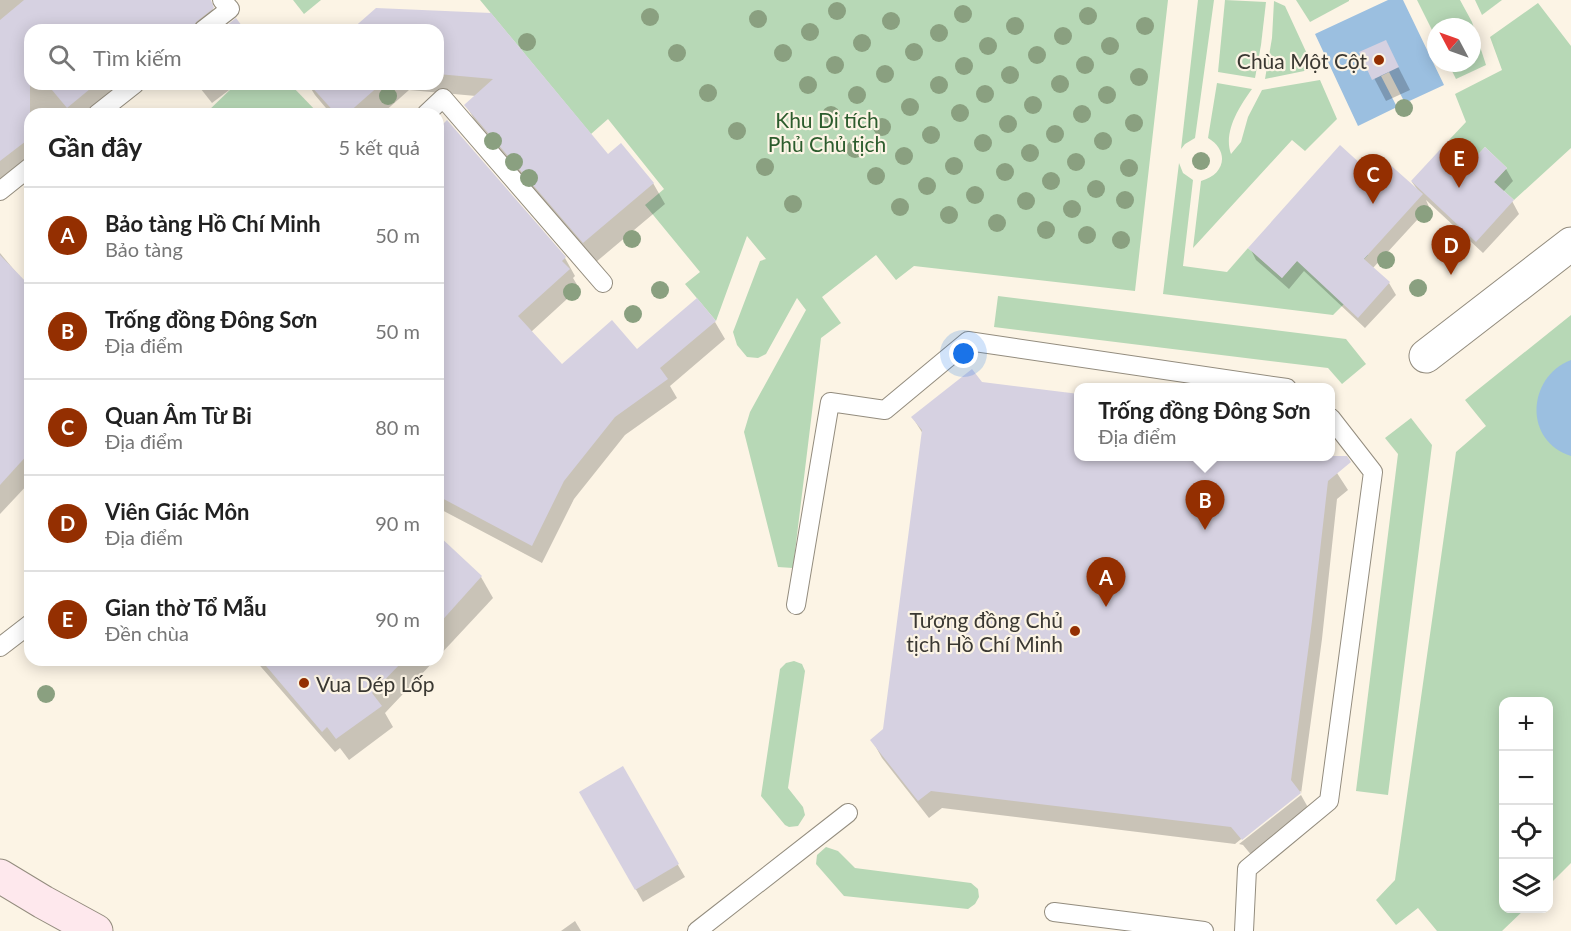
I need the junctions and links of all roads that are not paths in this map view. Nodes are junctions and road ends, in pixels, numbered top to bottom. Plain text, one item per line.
1 (222, 0) edge
2 (211, 24) edge
3 (127, 90) edge
4 (105, 108) edge
5 (432, 108) edge
6 (24, 172) edge
7 (0, 191) edge
8 (1571, 244) edge
9 (603, 283) dead end
10 (1426, 356) dead end
11 (1259, 383) edge
12 (1335, 423) edge
13 (796, 605) dead end
14 (24, 629) edge
15 (0, 647) edge
16 (848, 813) dead end
17 (0, 876) edge
18 (1054, 912) dead end
19 (96, 931) edge
20 (697, 931) edge
21 (1204, 931) edge
22 (1244, 931) edge

1 - 2 lane
3 - 4 lane
5 - 9 lane
6 - 7 lane
8 - 10 street
11 - 13 lane
12 - 22 lane
14 - 15 lane
16 - 20 lane
17 - 19 street
18 - 21 lane

